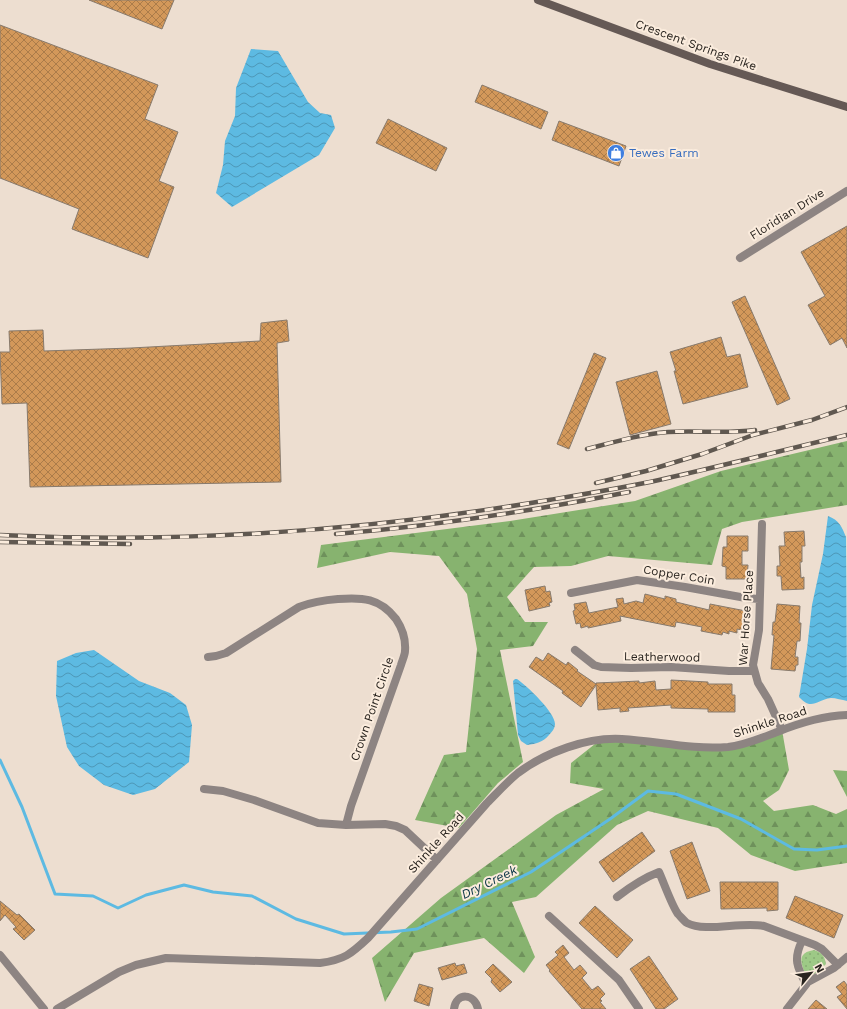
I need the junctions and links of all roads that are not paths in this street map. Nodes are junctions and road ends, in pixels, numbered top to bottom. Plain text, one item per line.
1 (538, 0) edge
2 (847, 107) edge
3 (847, 191) edge
4 (740, 258) dead end
5 (762, 524) dead end
6 (571, 593) dead end
7 (759, 599) junction
8 (575, 650) dead end
9 (208, 657) dead end
10 (754, 671) junction
11 (847, 715) edge
12 (782, 730) junction
13 (204, 789) dead end
14 (346, 825) junction
15 (437, 860) junction
16 (617, 897) dead end
17 (549, 916) dead end
18 (802, 941) junction
19 (0, 955) edge
20 (847, 957) edge
21 (838, 965) junction
22 (806, 984) junction
23 (44, 1009) edge
24 (57, 1009) edge
25 (454, 1009) edge
26 (478, 1009) edge
27 (639, 1009) edge
28 (787, 1009) edge

1 - 2 main road, Crescent Springs Pike
3 - 4 street, Floridian Drive
5 - 7 street, War Horse Place
6 - 7 street, Copper Coin
7 - 10 street, War Horse Place
8 - 10 street, Leatherwood
9 - 14 street, Crown Point Circle
10 - 12 street, War Horse Place
11 - 12 street, Shinkle Road
12 - 15 street, Shinkle Road
13 - 14 street
14 - 15 street
15 - 24 street, Shinkle Road
16 - 18 street
17 - 27 street
18 - 21 street
18 - 22 street
19 - 23 street
20 - 21 street
21 - 22 street
22 - 28 street
25 - 26 street

